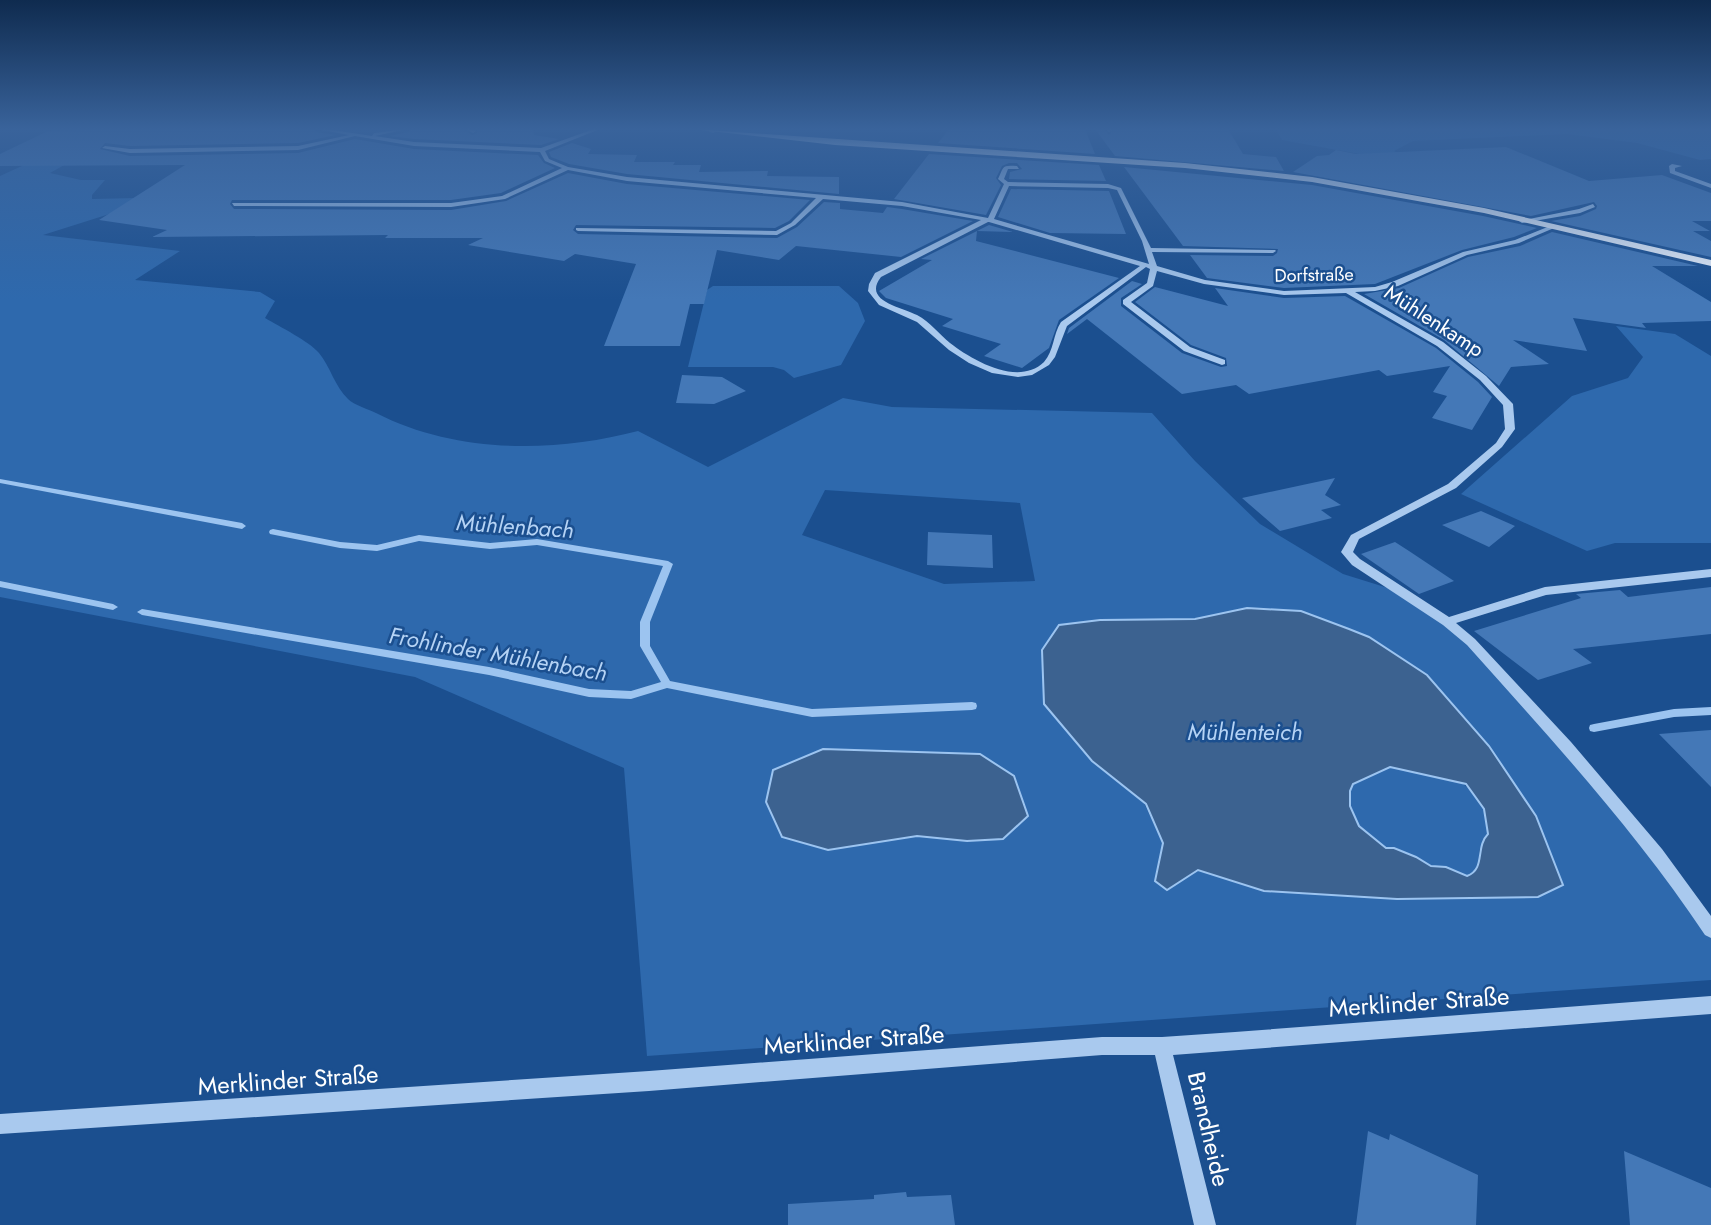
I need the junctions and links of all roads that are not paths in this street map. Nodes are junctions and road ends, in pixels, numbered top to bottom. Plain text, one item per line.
1 (528, 186) edge
2 (704, 186) edge
3 (1006, 186) edge
4 (1109, 186) edge
5 (1349, 186) edge
6 (821, 197) junction
7 (234, 204) dead end
8 (1593, 206) dead end
9 (988, 220) junction
10 (1522, 221) junction
11 (1552, 227) junction
12 (578, 229) dead end
13 (1148, 250) junction
14 (1273, 251) dead end
15 (1711, 263) edge
16 (1149, 266) junction
17 (1349, 292) junction
18 (1222, 362) dead end
19 (1711, 573) edge
20 (1447, 622) junction
21 (1711, 930) edge
22 (1711, 1005) edge
23 (1162, 1046) junction
24 (0, 1124) edge
25 (1205, 1225) edge

1 - 7 street
2 - 6 street, Dorfstraße
3 - 9 street
4 - 13 street
5 - 10 main road
6 - 9 street, Dorfstraße
6 - 12 street
8 - 10 street
9 - 16 street, Dorfstraße
9 - 16 street
10 - 11 main road
11 - 15 main road
11 - 17 street, Dorfstraße
13 - 14 street
13 - 16 street
16 - 17 street, Dorfstraße
16 - 18 street
17 - 20 street, Mühlenkamp
19 - 20 street
20 - 21 street, Mühlenkamp
22 - 23 street, Merklinder Straße
23 - 24 street, Merklinder Straße
23 - 25 street, Brandheide

